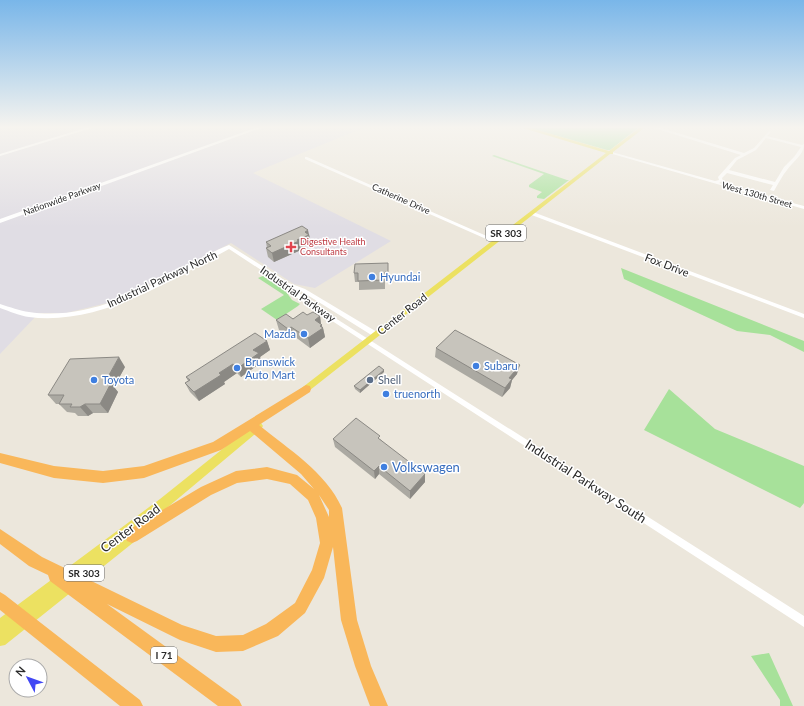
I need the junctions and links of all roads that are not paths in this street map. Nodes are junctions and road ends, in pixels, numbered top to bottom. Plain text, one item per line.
1 (168, 161) edge
2 (313, 161) edge
3 (600, 161) edge
4 (641, 161) edge
5 (734, 161) edge
6 (793, 161) edge
7 (726, 171) junction
8 (718, 181) junction
9 (776, 184) junction
10 (772, 190) dead end
11 (804, 208) edge
12 (531, 213) junction
13 (0, 221) edge
14 (495, 241) junction
15 (229, 247) joint
16 (286, 284) junction
17 (0, 306) edge
18 (803, 314) edge
19 (375, 334) junction
20 (366, 341) junction
21 (306, 389) junction
22 (256, 428) junction
23 (0, 458) edge
24 (164, 503) junction
25 (0, 536) edge
26 (132, 536) junction
27 (99, 599) junction
28 (0, 600) edge
29 (804, 622) edge
30 (0, 626) edge
31 (0, 640) edge
32 (134, 706) edge
33 (233, 706) edge
34 (379, 706) edge

1 - 13 street, Nationwide Parkway
2 - 14 street, Catherine Drive
3 - 12 main road, Center Road / SR 303
4 - 8 street, West 130th Street
5 - 7 street
6 - 9 street
7 - 8 street
7 - 9 street
8 - 11 street, West 130th Street
9 - 10 street
12 - 14 main road, Center Road / SR 303
12 - 18 street, Fox Drive
14 - 19 main road, Center Road / SR 303
15 - 16 street, Industrial Parkway
15 - 17 street, Industrial Parkway North
16 - 19 street
16 - 20 street, Industrial Parkway
19 - 20 main road, Center Road / SR 303
20 - 21 main road, Center Road / SR 303
20 - 29 street, Industrial Parkway South
21 - 22 main road, Center Road / SR 303
21 - 23 highway
22 - 24 main road, Center Road / SR 303
22 - 34 highway
24 - 26 main road, Center Road / SR 303
24 - 30 main road, Center Road / SR 303
25 - 27 highway, I 71
26 - 27 highway
26 - 31 main road, Center Road / SR 303
27 - 33 highway, I 71
28 - 32 highway

